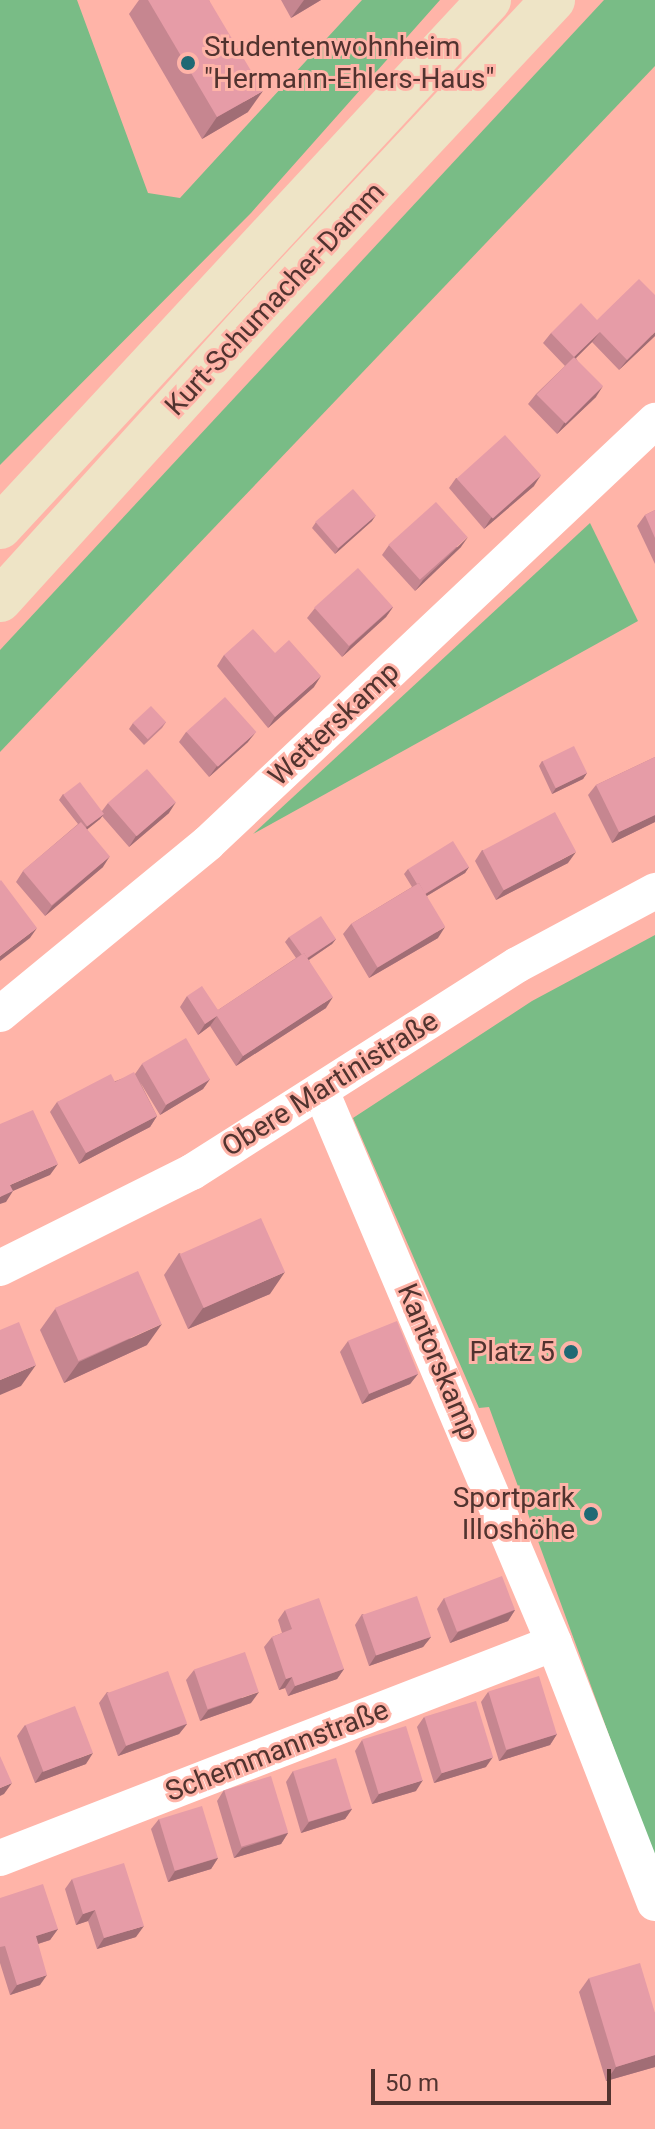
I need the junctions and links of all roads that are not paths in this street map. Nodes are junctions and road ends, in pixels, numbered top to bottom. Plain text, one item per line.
1 (489, 0) edge
2 (553, 0) edge
3 (655, 421) edge
4 (0, 527) edge
5 (0, 600) edge
6 (655, 891) edge
7 (0, 1014) edge
8 (321, 1091) junction
9 (0, 1268) edge
10 (554, 1643) junction
11 (0, 1858) edge
12 (655, 1903) edge

1 - 4 main road, Kurt-Schumacher-Damm
2 - 5 main road, Kurt-Schumacher-Damm
3 - 7 street, Wetterskamp
6 - 8 street, Obere Martinistraße
8 - 9 street, Obere Martinistraße
8 - 10 street, Kantorskamp
10 - 11 street, Schemmannstraße
10 - 12 street, Kantorskamp

